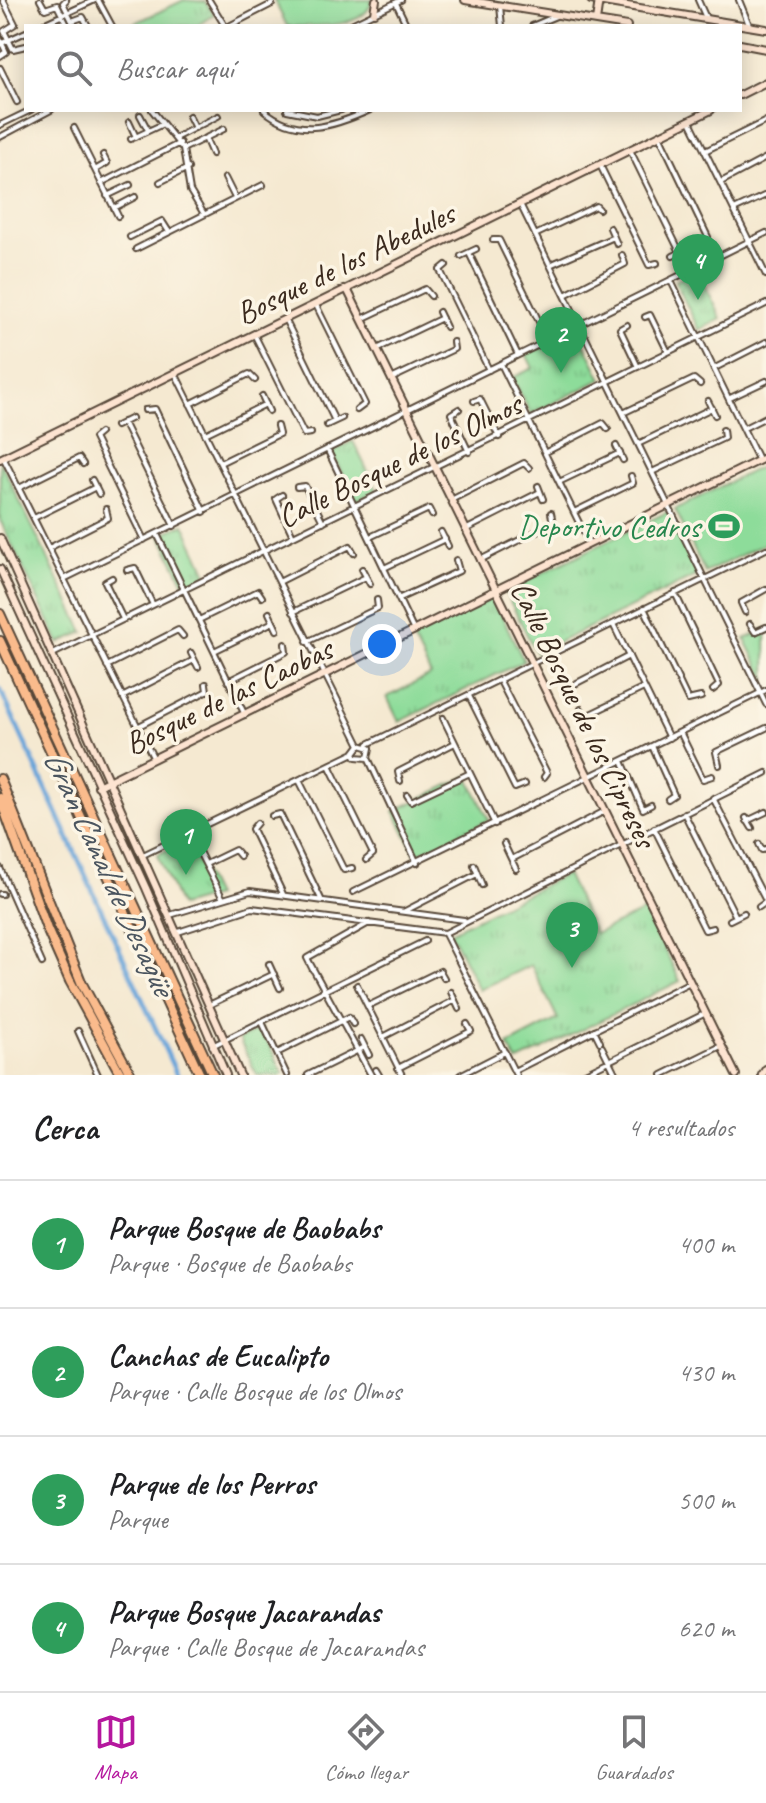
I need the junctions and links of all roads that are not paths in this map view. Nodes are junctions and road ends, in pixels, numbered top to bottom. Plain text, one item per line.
1 (3, 0) edge
2 (40, 0) edge
3 (66, 0) edge
4 (96, 0) edge
5 (209, 0) edge
6 (376, 0) edge
7 (465, 0) edge
8 (596, 0) edge
9 (698, 0) edge
10 (739, 0) edge
11 (398, 1) edge
12 (272, 4) dead end
13 (500, 6) junction
14 (374, 13) junction
15 (65, 14) junction
16 (559, 15) junction
17 (707, 20) junction
18 (596, 21) junction
19 (43, 24) edge
20 (65, 24) edge
21 (87, 24) edge
22 (111, 24) edge
23 (226, 24) edge
24 (231, 24) edge
25 (353, 24) edge
26 (406, 24) edge
27 (502, 24) edge
28 (537, 24) edge
29 (615, 24) edge
30 (732, 24) edge
31 (742, 26) edge
32 (750, 27) junction
33 (765, 28) edge
34 (24, 33) edge
35 (2, 42) edge
36 (742, 44) edge
37 (24, 46) edge
38 (766, 49) edge
39 (0, 56) edge
40 (0, 68) edge
41 (766, 82) edge
42 (742, 94) edge
43 (17, 102) dead end
44 (27, 112) edge
45 (47, 112) edge
46 (154, 112) edge
47 (267, 112) edge
48 (365, 112) edge
49 (707, 112) edge
50 (140, 115) dead end
51 (189, 116) dead end
52 (218, 116) dead end
53 (690, 121) junction
54 (766, 121) edge
55 (7, 122) junction
56 (129, 122) dead end
57 (163, 124) junction
58 (0, 125) edge
59 (74, 128) dead end
60 (195, 128) junction
61 (224, 129) dead end
62 (12, 131) junction
63 (148, 131) junction
64 (659, 135) junction
65 (0, 137) edge
66 (177, 137) junction
67 (205, 138) junction
68 (182, 146) junction
69 (630, 150) junction
70 (705, 151) junction
71 (212, 154) dead end
72 (103, 155) dead end
73 (766, 158) edge
74 (600, 165) junction
75 (188, 168) junction
76 (95, 170) junction
77 (225, 178) dead end
78 (160, 182) dead end
79 (721, 182) junction
80 (101, 183) junction
81 (130, 185) dead end
82 (263, 185) dead end
83 (766, 195) edge
84 (107, 196) junction
85 (135, 197) dead end
86 (235, 198) junction
87 (520, 204) junction
88 (114, 208) junction
89 (599, 209) dead end
90 (734, 210) junction
91 (204, 214) junction
92 (118, 216) dead end
93 (610, 228) dead end
94 (170, 232) junction
95 (766, 233) edge
96 (535, 235) junction
97 (130, 237) dead end
98 (614, 237) junction
99 (493, 240) dead end
100 (703, 242) dead end
101 (750, 242) junction
102 (617, 244) dead end
103 (136, 249) dead end
104 (476, 249) dead end
105 (687, 249) dead end
106 (680, 252) junction
107 (469, 253) junction
108 (622, 255) dead end
109 (461, 256) dead end
110 (673, 256) dead end
111 (657, 263) dead end
112 (446, 265) dead end
113 (550, 265) junction
114 (766, 275) edge
115 (671, 281) junction
116 (347, 289) junction
117 (565, 295) junction
118 (431, 296) dead end
119 (315, 303) junction
120 (766, 304) edge
121 (645, 317) dead end
122 (285, 318) junction
123 (364, 318) junction
124 (580, 325) junction
125 (627, 325) dead end
126 (446, 327) dead end
127 (254, 334) junction
128 (700, 337) junction
129 (548, 340) junction
130 (453, 342) dead end
131 (766, 342) edge
132 (379, 348) junction
133 (668, 352) junction
134 (518, 355) junction
135 (501, 364) junction
136 (638, 367) junction
137 (715, 368) junction
138 (489, 370) junction
139 (175, 373) junction
140 (393, 378) junction
141 (255, 380) dead end
142 (766, 381) edge
143 (607, 383) junction
144 (700, 384) dead end
145 (262, 396) dead end
146 (730, 398) junction
147 (474, 401) dead end
148 (708, 401) dead end
149 (190, 404) junction
150 (266, 404) junction
151 (712, 408) junction
152 (459, 409) dead end
153 (145, 410) dead end
154 (357, 410) dead end
155 (269, 411) dead end
156 (407, 411) junction
157 (623, 413) junction
158 (715, 415) dead end
159 (766, 417) edge
160 (132, 418) dead end
161 (342, 418) dead end
162 (335, 421) junction
163 (529, 421) junction
164 (123, 422) junction
165 (327, 425) dead end
166 (116, 426) dead end
167 (277, 426) dead end
168 (744, 428) junction
169 (608, 429) dead end
170 (723, 430) dead end
171 (100, 433) dead end
172 (311, 433) dead end
173 (205, 434) junction
174 (499, 437) junction
175 (638, 444) junction
176 (616, 446) dead end
177 (327, 449) junction
178 (469, 452) junction
179 (545, 452) junction
180 (620, 453) junction
181 (2, 458) edge
182 (762, 459) edge
183 (623, 460) dead end
184 (220, 463) junction
185 (83, 464) dead end
186 (435, 468) junction
187 (529, 468) dead end
188 (652, 472) junction
189 (631, 476) dead end
190 (92, 480) dead end
191 (559, 482) junction
192 (538, 486) dead end
193 (96, 487) junction
194 (297, 487) dead end
195 (19, 488) junction
196 (540, 492) junction
197 (99, 494) dead end
198 (236, 495) junction
199 (282, 495) dead end
200 (543, 499) dead end
201 (451, 500) junction
202 (355, 506) junction
203 (669, 506) junction
204 (106, 509) dead end
205 (204, 512) junction
206 (574, 512) junction
207 (551, 513) dead end
208 (432, 515) dead end
209 (34, 518) junction
210 (324, 522) junction
211 (174, 526) junction
212 (465, 530) junction
213 (441, 532) dead end
214 (157, 534) junction
215 (293, 537) junction
216 (370, 537) junction
217 (0, 538) edge
218 (445, 539) junction
219 (144, 540) junction
220 (448, 546) dead end
221 (590, 546) junction
222 (49, 548) junction
223 (766, 549) edge
224 (264, 552) junction
225 (354, 553) dead end
226 (456, 560) dead end
227 (480, 560) junction
228 (384, 568) junction
229 (0, 569) edge
230 (362, 569) dead end
231 (127, 570) dead end
232 (366, 577) junction
233 (112, 578) dead end
234 (705, 578) junction
235 (64, 579) junction
236 (279, 582) junction
237 (370, 584) dead end
238 (766, 589) edge
239 (184, 591) junction
240 (497, 591) junction
241 (675, 593) junction
242 (262, 597) dead end
243 (400, 598) junction
244 (377, 600) dead end
245 (153, 606) junction
246 (644, 608) junction
247 (296, 611) junction
248 (745, 612) dead end
249 (269, 613) dead end
250 (0, 614) edge
251 (123, 620) junction
252 (198, 620) junction
253 (273, 622) junction
254 (613, 624) junction
255 (750, 624) dead end
256 (766, 627) edge
257 (277, 630) dead end
258 (414, 631) junction
259 (92, 635) junction
260 (183, 636) dead end
261 (0, 641) edge
262 (309, 641) junction
263 (285, 644) dead end
264 (214, 651) junction
265 (191, 653) dead end
266 (51, 656) junction
267 (629, 656) junction
268 (194, 660) junction
269 (533, 665) junction
270 (107, 666) junction
271 (198, 667) dead end
272 (324, 675) junction
273 (228, 681) junction
274 (500, 681) junction
275 (206, 684) dead end
276 (644, 688) junction
277 (713, 690) dead end
278 (763, 692) edge
279 (573, 693) dead end
280 (469, 696) junction
281 (122, 697) junction
282 (701, 697) dead end
283 (766, 704) edge
284 (581, 709) dead end
285 (245, 715) junction
286 (443, 718) dead end
287 (137, 727) junction
288 (766, 728) edge
289 (680, 732) junction
290 (669, 738) junction
291 (455, 743) junction
292 (368, 744) junction
293 (360, 745) junction
294 (652, 746) junction
295 (354, 753) junction
296 (368, 758) junction
297 (154, 759) junction
298 (622, 761) junction
299 (329, 764) junction
300 (719, 765) dead end
301 (470, 772) junction
302 (766, 773) edge
303 (712, 776) dead end
304 (544, 777) dead end
305 (588, 777) junction
306 (0, 779) edge
307 (299, 779) junction
308 (108, 781) junction
309 (400, 781) dead end
310 (525, 784) dead end
311 (98, 786) junction
312 (407, 795) dead end
313 (0, 798) edge
314 (713, 798) junction
315 (668, 799) dead end
316 (651, 805) dead end
317 (605, 811) junction
318 (766, 812) edge
319 (684, 813) junction
320 (272, 816) dead end
321 (257, 823) dead end
322 (495, 825) junction
323 (654, 828) junction
324 (752, 828) dead end
325 (189, 832) junction
326 (504, 844) dead end
327 (759, 844) dead end
328 (620, 845) junction
329 (766, 849) edge
330 (143, 855) junction
331 (240, 856) dead end
332 (512, 859) junction
333 (366, 860) dead end
334 (417, 863) junction
335 (205, 864) junction
336 (474, 865) dead end
337 (0, 868) edge
338 (352, 868) dead end
339 (516, 869) dead end
340 (477, 874) junction
341 (482, 885) dead end
342 (353, 892) dead end
343 (283, 894) junction
344 (223, 899) junction
345 (321, 899) junction
346 (766, 902) edge
347 (759, 907) dead end
348 (405, 911) junction
349 (744, 913) dead end
350 (170, 915) junction
351 (736, 917) junction
352 (730, 920) dead end
353 (466, 921) junction
354 (369, 923) junction
355 (713, 928) dead end
356 (178, 932) junction
357 (445, 933) junction
358 (425, 941) dead end
359 (307, 958) junction
360 (42, 963) dead end
361 (269, 964) dead end
362 (313, 970) dead end
363 (274, 974) junction
364 (360, 974) junction
365 (444, 978) dead end
366 (347, 979) junction
367 (692, 981) junction
368 (357, 985) junction
369 (280, 988) dead end
370 (451, 992) dead end
371 (455, 1000) junction
372 (211, 1004) junction
373 (368, 1006) junction
374 (459, 1009) dead end
375 (707, 1012) junction
376 (262, 1022) junction
377 (353, 1024) dead end
378 (467, 1024) dead end
379 (594, 1030) junction
380 (78, 1031) dead end
381 (383, 1037) junction
382 (361, 1039) dead end
383 (224, 1040) junction
384 (722, 1045) junction
385 (212, 1046) junction
386 (365, 1047) junction
387 (505, 1052) junction
388 (277, 1053) junction
389 (369, 1055) dead end
390 (609, 1061) junction
391 (398, 1068) junction
392 (766, 1069) edge
393 (674, 1072) edge
394 (515, 1073) edge
395 (98, 1075) edge
396 (121, 1075) edge
397 (131, 1075) edge
398 (200, 1075) edge
399 (213, 1075) edge
400 (226, 1075) edge
401 (240, 1075) edge
402 (287, 1075) edge
403 (308, 1075) edge
404 (371, 1075) edge
405 (402, 1075) edge
406 (460, 1075) edge
407 (581, 1075) edge
408 (616, 1075) edge
409 (662, 1075) edge
410 (736, 1075) edge
411 (762, 1075) edge

1 - 35 street
2 - 15 street
3 - 15 street
4 - 15 street
4 - 22 street
5 - 23 street
6 - 14 street
7 - 13 street
8 - 17 street
8 - 18 street
9 - 17 street
10 - 32 street
11 - 14 street
11 - 26 street
12 - 24 street
13 - 16 street
13 - 27 street
14 - 25 street
15 - 19 street
15 - 20 street
15 - 21 street
16 - 18 street
16 - 28 street
17 - 30 street
18 - 29 street
31 - 32 street
32 - 33 street
34 - 35 street
35 - 37 street
35 - 39 street
36 - 38 street
40 - 43 street
41 - 42 street
44 - 55 street
45 - 62 street
46 - 57 street
47 - 48 street
49 - 53 street, Bosque de los Abedules
50 - 63 street
51 - 60 street
52 - 60 street
53 - 64 street, Bosque de los Abedules
53 - 70 street
54 - 70 street
55 - 58 street
55 - 62 street
56 - 63 street
57 - 63 street
57 - 66 street
59 - 76 street
60 - 66 street
61 - 67 street
62 - 65 street
64 - 69 street, Bosque de los Abedules
64 - 100 street
66 - 68 street
67 - 68 street
67 - 71 street
68 - 75 street
68 - 80 street
69 - 74 street, Bosque de los Abedules
69 - 106 street
70 - 79 street
72 - 76 street
73 - 79 street
74 - 87 street, Bosque de los Abedules
74 - 111 street
75 - 78 street
75 - 91 street
76 - 80 street
77 - 86 street
79 - 90 street
80 - 84 street
81 - 84 street
82 - 86 street
83 - 90 street
84 - 88 street
85 - 88 street
86 - 91 street
87 - 96 street
87 - 116 street, Bosque de los Abedules
88 - 92 street
89 - 96 street
90 - 101 street
91 - 94 street
93 - 98 street
94 - 97 street
94 - 103 street
95 - 101 street
96 - 113 street
98 - 102 street
98 - 113 street
99 - 129 street
101 - 114 street
101 - 115 street
104 - 107 street
105 - 106 street
106 - 110 street
107 - 109 street
107 - 134 street
108 - 117 street
112 - 138 street
113 - 117 street
115 - 124 street
115 - 128 street
116 - 119 street, Bosque de los Abedules
116 - 123 street, Calle Bosque de los Cipreses
117 - 124 street
118 - 123 street
119 - 122 street, Bosque de los Abedules
119 - 154 street
120 - 128 street, Calle Bosque de los Olmos
121 - 133 street
122 - 127 street, Bosque de los Abedules
122 - 162 street
123 - 132 street, Calle Bosque de los Cipreses
124 - 129 street
124 - 143 street
125 - 136 street
126 - 132 street
127 - 139 street, Bosque de los Abedules
127 - 172 street
128 - 133 street, Calle Bosque de los Olmos
128 - 137 street
129 - 134 street
130 - 140 street
131 - 137 street
132 - 140 street, Calle Bosque de los Cipreses
133 - 136 street, Calle Bosque de los Olmos
134 - 135 street
135 - 138 street
135 - 163 street
136 - 143 street, Calle Bosque de los Olmos
137 - 146 street
138 - 156 street
139 - 149 street
139 - 181 street, Bosque de los Abedules
140 - 156 street, Calle Bosque de los Cipreses
141 - 149 street
142 - 146 street
143 - 157 street
143 - 163 street, Calle Bosque de los Olmos
144 - 157 street
145 - 150 street
146 - 168 street
147 - 174 street
148 - 151 street
149 - 173 street
150 - 155 street
150 - 173 street
151 - 158 street
151 - 175 street
152 - 178 street
153 - 205 street
156 - 177 street
156 - 186 street, Calle Bosque de los Cipreses
157 - 175 street
159 - 168 street
160 - 164 street
161 - 162 street
162 - 165 street
163 - 174 street, Calle Bosque de los Olmos
163 - 179 street
164 - 166 street
164 - 211 street
167 - 184 street
168 - 182 street
169 - 179 street
170 - 188 street
171 - 219 street
173 - 184 street
174 - 178 street, Calle Bosque de los Olmos
175 - 188 street
176 - 180 street
177 - 198 street
177 - 202 street
178 - 186 street, Calle Bosque de los Olmos
179 - 191 street
180 - 183 street
180 - 191 street
181 - 195 street
182 - 203 street, Bosque de las Caobas
184 - 198 street
185 - 195 street
186 - 201 street, Calle Bosque de los Cipreses
186 - 202 street, Calle Bosque de los Olmos
187 - 201 street
188 - 203 street
189 - 206 street
190 - 193 street
191 - 206 street
192 - 196 street
193 - 197 street
193 - 209 street
194 - 210 street
195 - 209 street
196 - 200 street
196 - 212 street
198 - 205 street
198 - 224 street
199 - 215 street
201 - 212 street, Calle Bosque de los Cipreses
202 - 210 street, Calle Bosque de los Olmos
202 - 216 street
203 - 221 street, Bosque de las Caobas
203 - 234 street
204 - 222 street
205 - 211 street
206 - 221 street
207 - 227 street
208 - 216 street
209 - 222 street
210 - 215 street, Calle Bosque de los Olmos
211 - 214 street
212 - 227 street, Calle Bosque de los Cipreses
213 - 218 street
214 - 219 street
214 - 239 street
215 - 224 street, Calle Bosque de los Olmos
216 - 228 street
217 - 266 street
218 - 220 street
218 - 228 street
219 - 235 street
221 - 240 street, Bosque de las Caobas
222 - 235 street
223 - 234 street
224 - 236 street
224 - 239 street, Calle Bosque de los Olmos
225 - 236 street
226 - 243 street
227 - 240 street, Calle Bosque de los Cipreses
228 - 243 street
229 - 311 street
230 - 232 street
231 - 245 street
232 - 237 street
232 - 247 street
233 - 251 street
234 - 241 street
234 - 278 street
235 - 259 street
236 - 247 street
238 - 248 street
239 - 245 street, Calle Bosque de los Olmos
239 - 252 street
240 - 258 street, Bosque de las Caobas
240 - 269 street, Calle Bosque de los Cipreses
241 - 246 street
241 - 277 street
242 - 252 street
243 - 258 street
244 - 262 street
245 - 251 street, Calle Bosque de los Olmos
246 - 254 street
246 - 282 street
247 - 262 street
249 - 253 street
250 - 399 highway
251 - 259 street, Calle Bosque de los Olmos
252 - 264 street
253 - 257 street
253 - 264 street
254 - 267 street
254 - 269 street
255 - 256 street
258 - 272 street, Bosque de las Caobas
259 - 266 street, Calle Bosque de los Olmos
259 - 270 street
260 - 270 street
261 - 398 highway
262 - 272 street
263 - 273 street
264 - 273 street
265 - 268 street
266 - 308 street
267 - 276 street
267 - 279 street
268 - 271 street
268 - 281 street
269 - 274 street
269 - 305 street, Calle Bosque de los Cipreses
270 - 281 street
272 - 285 street, Bosque de las Caobas
272 - 293 street
273 - 285 street
274 - 280 street
274 - 304 street
275 - 287 street
276 - 284 street
276 - 290 street
278 - 283 street
278 - 289 street
280 - 292 street
280 - 310 street
281 - 287 street
285 - 297 street, Bosque de las Caobas
286 - 291 street
287 - 297 street
288 - 300 street
289 - 290 street
289 - 303 street
290 - 294 street
291 - 301 street
291 - 309 street
292 - 293 street
292 - 296 street
293 - 295 street
294 - 298 street
294 - 315 street
295 - 296 street
295 - 299 street
296 - 334 street
297 - 308 street, Bosque de las Caobas
298 - 305 street
298 - 316 street
299 - 307 street
299 - 333 street
301 - 312 street
301 - 322 street
302 - 314 street
305 - 317 street, Calle Bosque de los Cipreses
305 - 322 street
306 - 397 highway
307 - 325 street
307 - 338 street
308 - 311 street, Bosque de las Caobas
308 - 330 street
311 - 385 street
313 - 396 highway
314 - 319 street
314 - 346 street
317 - 328 street, Calle Bosque de los Cipreses
317 - 332 street
318 - 324 street
319 - 323 street
319 - 351 street
320 - 345 street
321 - 343 street
322 - 334 street
323 - 328 street
323 - 355 street
325 - 330 street
325 - 335 street
326 - 332 street
327 - 329 street
328 - 353 street
328 - 367 street, Calle Bosque de los Cipreses
330 - 350 street
331 - 335 street
332 - 339 street
334 - 342 street
335 - 344 street
336 - 340 street
337 - 360 street
340 - 341 street
340 - 348 street
343 - 344 street
343 - 345 street
344 - 350 street
345 - 348 street
346 - 347 street
348 - 353 street
349 - 351 street
350 - 356 street
351 - 352 street
353 - 357 street
354 - 356 street
354 - 357 street
354 - 359 street
356 - 372 street
357 - 387 street
358 - 364 street
359 - 362 street
359 - 404 street
361 - 363 street
363 - 369 street
363 - 372 street
364 - 366 street
364 - 368 street
365 - 373 street
366 - 368 street
366 - 376 street
367 - 375 street, Calle Bosque de los Cipreses
367 - 379 street
368 - 373 street
370 - 371 street
371 - 374 street
371 - 381 street
372 - 383 street
373 - 381 street
375 - 384 street, Calle Bosque de los Cipreses
375 - 390 street
376 - 383 street
376 - 388 street
377 - 388 street
378 - 391 street
379 - 390 street
379 - 394 street
380 - 395 street
381 - 391 street
382 - 386 street
383 - 385 street
383 - 401 street
384 - 393 street
384 - 410 street, Calle Bosque de los Cipreses
385 - 400 street
386 - 389 street
386 - 403 street
387 - 394 street
387 - 406 street
388 - 402 street
390 - 407 street
390 - 408 street
391 - 405 street
392 - 411 street
393 - 409 street

